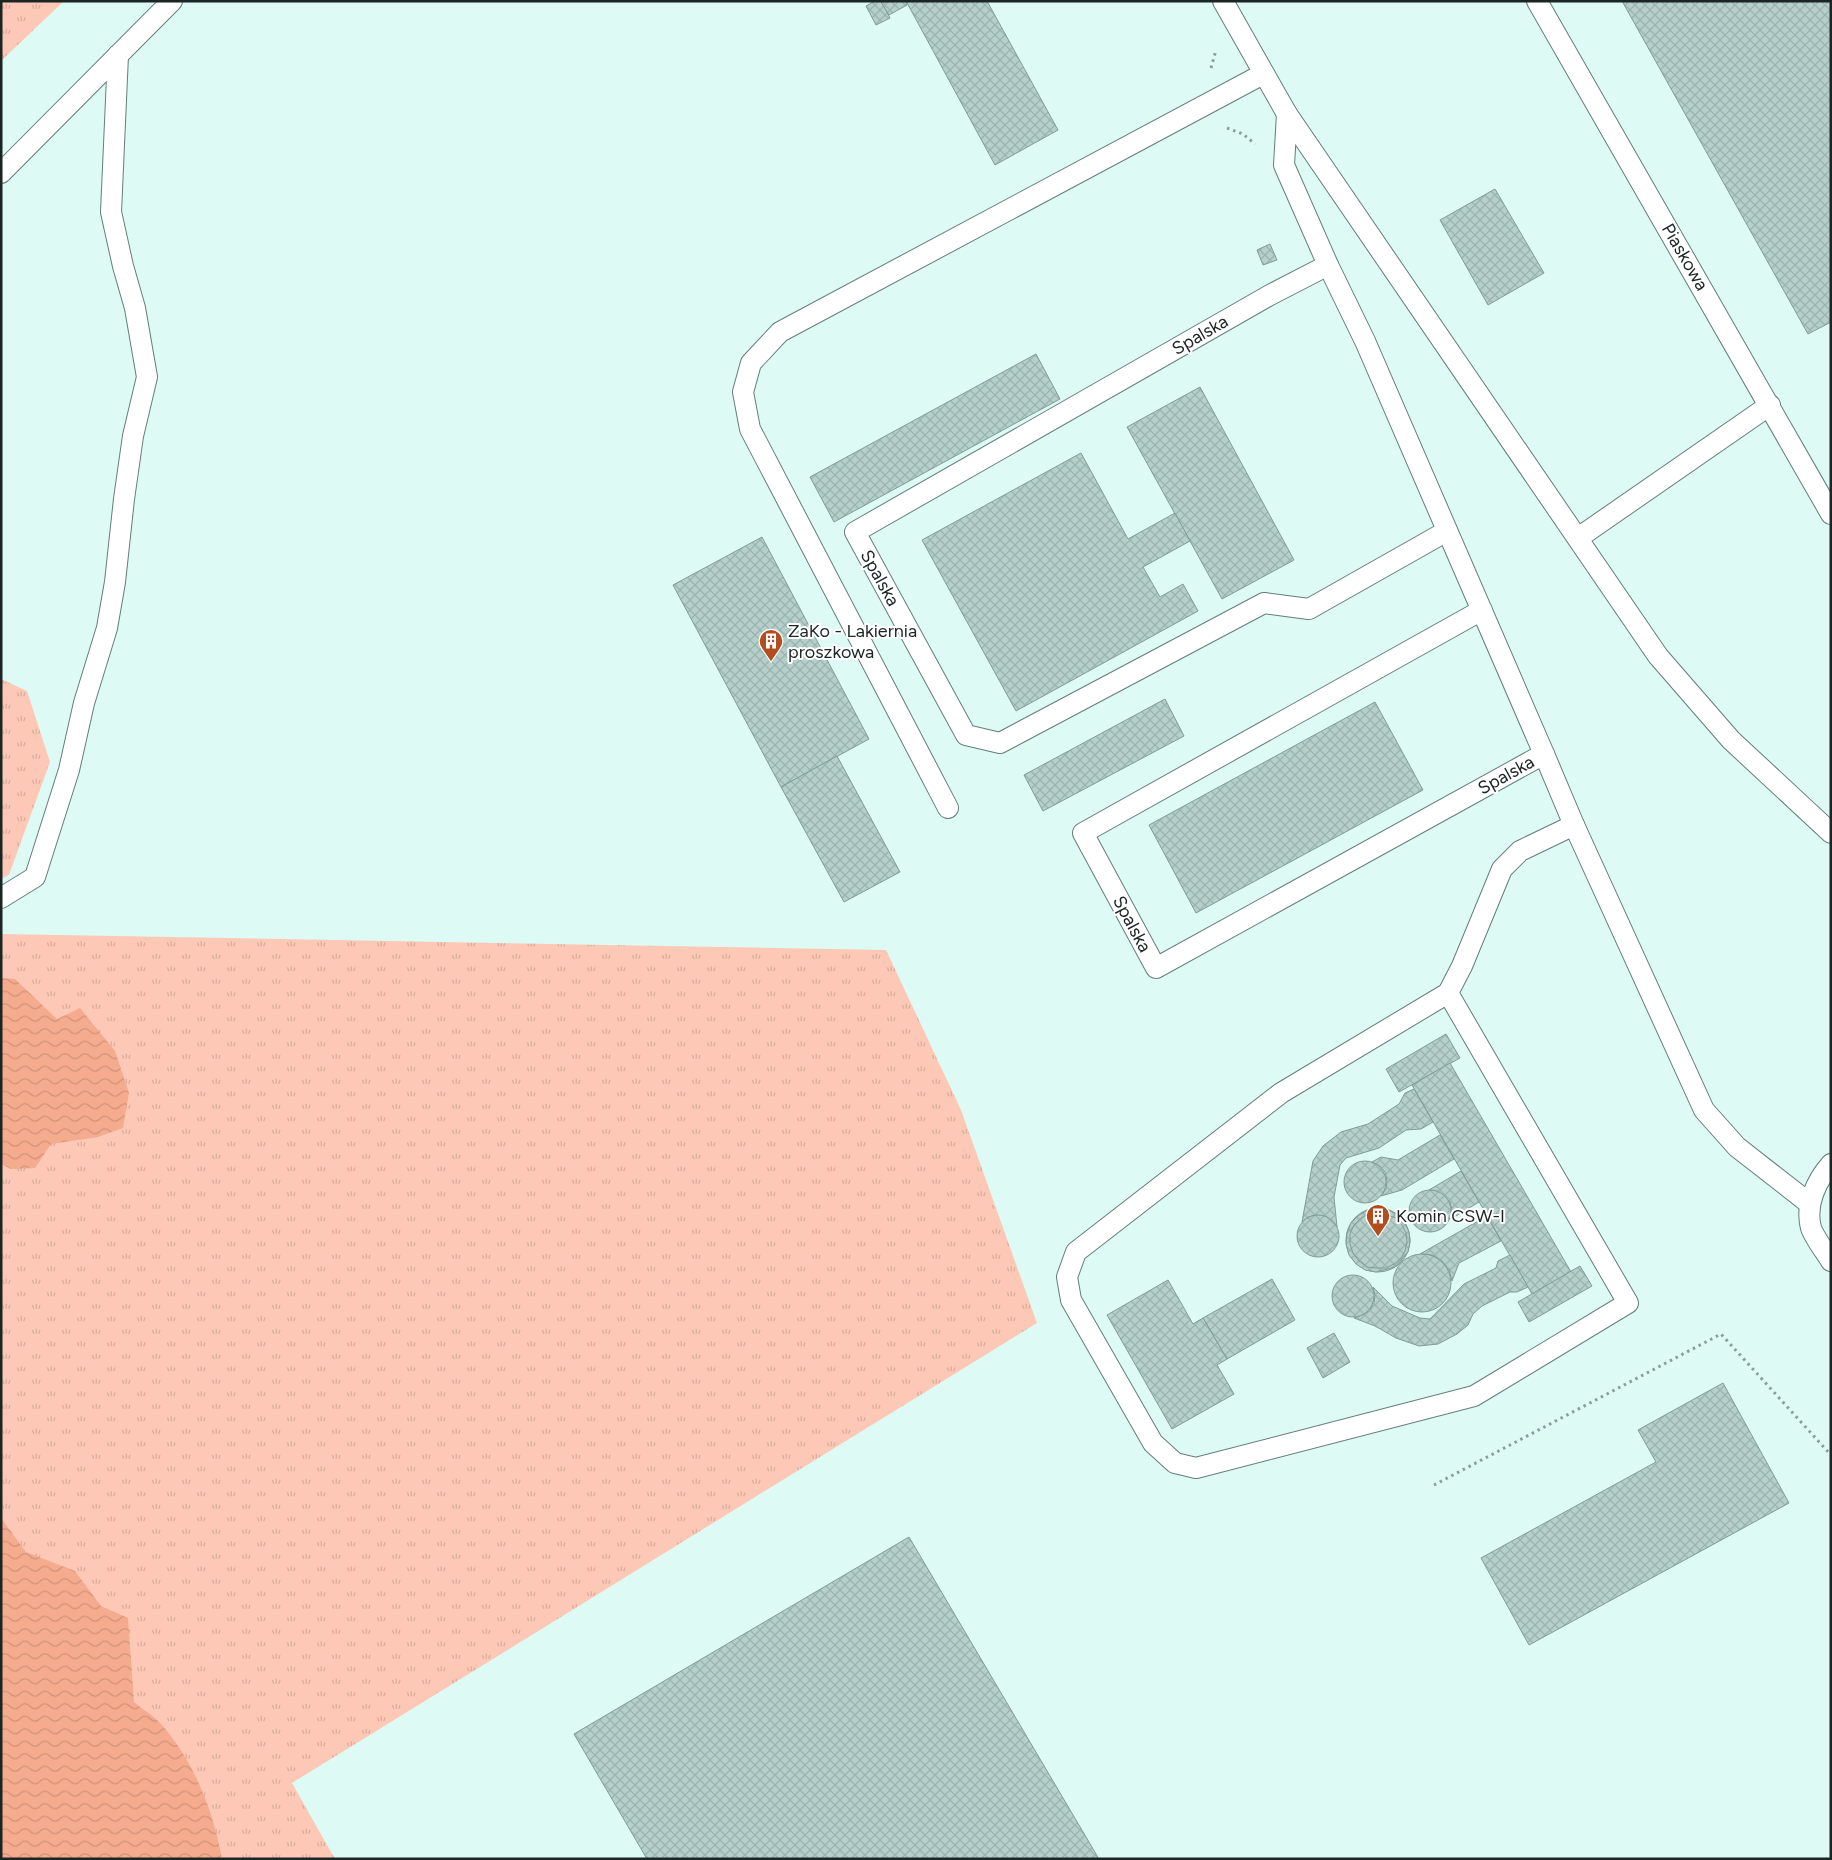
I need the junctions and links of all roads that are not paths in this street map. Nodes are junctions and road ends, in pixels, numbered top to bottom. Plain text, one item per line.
1 (172, 1) edge
2 (1223, 1) edge
3 (1537, 1) edge
4 (118, 55) junction
5 (1263, 74) junction
6 (1287, 114) junction
7 (1, 172) edge
8 (1328, 266) junction
9 (1770, 405) junction
10 (1831, 514) edge
11 (1448, 531) junction
12 (1578, 538) junction
13 (1482, 610) junction
14 (1544, 754) junction
15 (948, 808) dead end
16 (1574, 825) junction
17 (1831, 833) edge
18 (1, 898) edge
19 (1448, 993) junction
20 (1831, 1164) edge
21 (1810, 1204) junction
22 (1831, 1262) edge

1 - 4 lane
2 - 5 lane
3 - 9 lane, Piaskowa
4 - 7 lane
4 - 18 lane
5 - 6 lane
5 - 15 lane
6 - 8 lane, Spalska
6 - 12 lane
8 - 11 lane, Spalska
8 - 11 lane, Spalska
9 - 10 lane, Piaskowa
9 - 12 lane
11 - 13 lane, Spalska
12 - 17 lane
13 - 14 lane, Spalska
13 - 14 lane, Spalska
14 - 16 lane
16 - 19 lane
16 - 21 lane
19 - 19 lane
20 - 21 lane
21 - 22 lane

